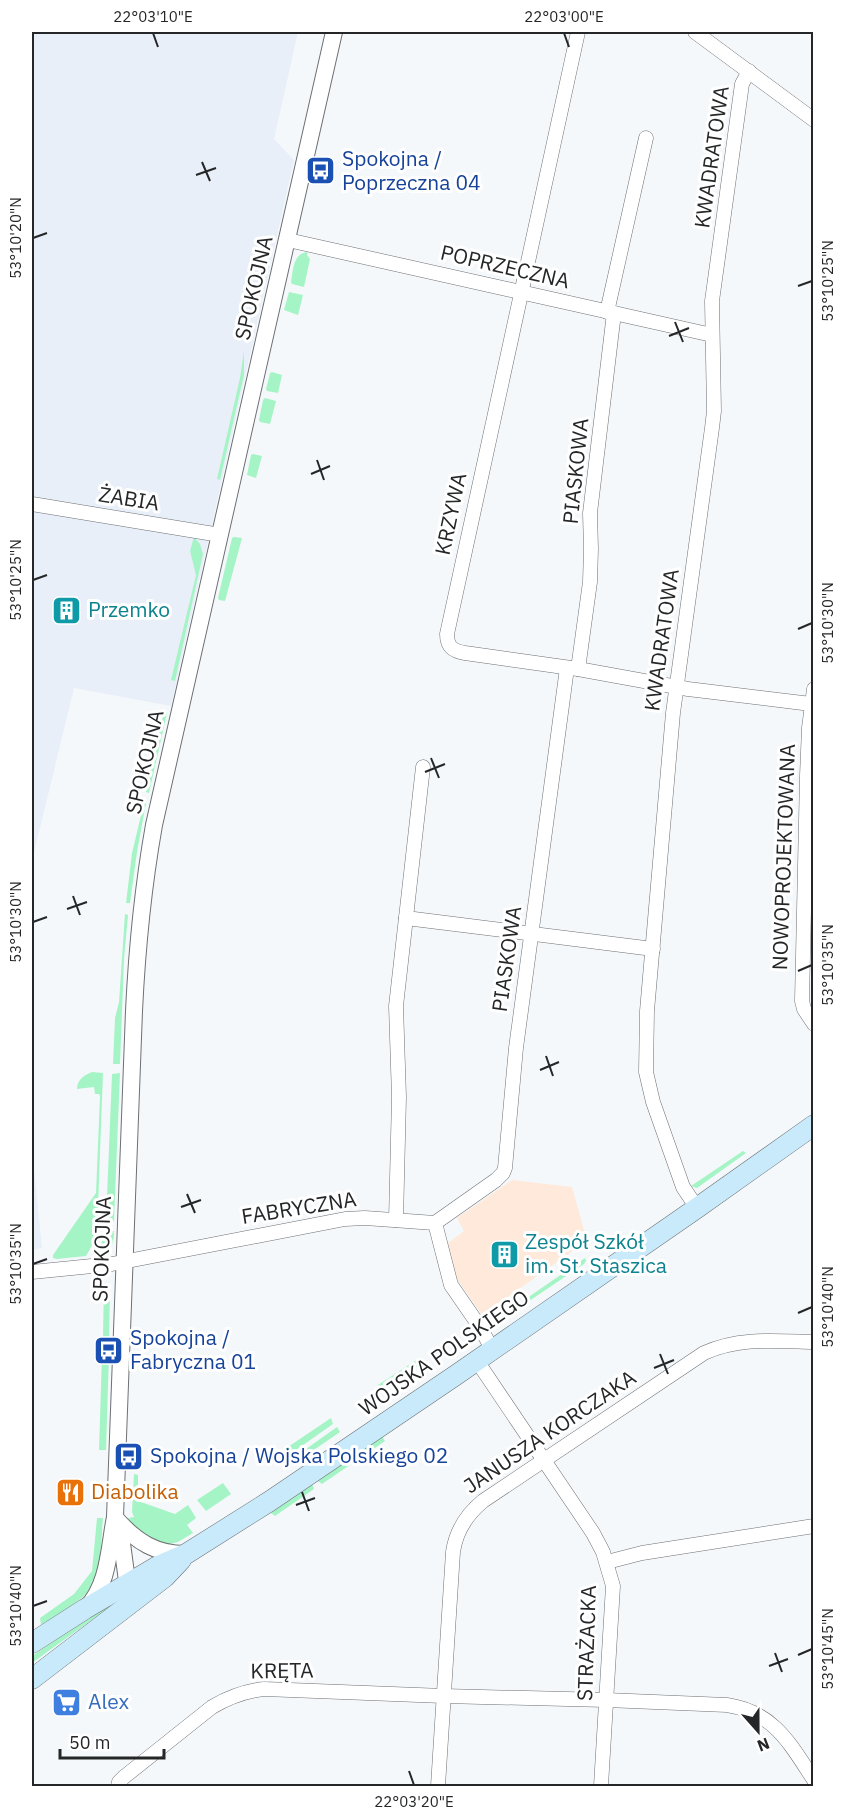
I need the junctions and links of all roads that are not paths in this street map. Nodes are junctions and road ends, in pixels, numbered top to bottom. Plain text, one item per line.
1 (334, 32) edge
2 (578, 32) edge
3 (695, 32) edge
4 (749, 71) junction
5 (813, 120) edge
6 (646, 138) dead end
7 (288, 240) junction
8 (521, 292) junction
9 (611, 313) junction
10 (712, 335) junction
11 (32, 504) edge
12 (220, 535) junction
13 (573, 668) junction
14 (676, 686) junction
15 (813, 689) edge
16 (811, 704) junction
17 (423, 767) dead end
18 (406, 918) junction
19 (532, 935) junction
20 (653, 949) junction
21 (813, 1024) edge
22 (813, 1125) edge
23 (697, 1208) junction
24 (396, 1220) junction
25 (435, 1223) junction
26 (124, 1260) junction
27 (32, 1272) edge
28 (813, 1342) edge
29 (484, 1355) junction
30 (543, 1461) junction
31 (115, 1517) junction
32 (813, 1526) edge
33 (186, 1554) junction
34 (607, 1562) junction
35 (127, 1584) junction
36 (130, 1605) junction
37 (85, 1609) junction
38 (32, 1643) edge
39 (32, 1680) edge
40 (444, 1696) junction
41 (606, 1700) junction
42 (813, 1780) edge
43 (118, 1786) edge
44 (438, 1786) edge
45 (601, 1786) edge

1 - 7 street, SPOKOJNA
2 - 8 street, KRZYWA
3 - 4 street
4 - 5 street
4 - 10 street, KWADRATOWA
6 - 9 street, PIASKOWA
7 - 8 street, POPRZECZNA
7 - 12 street, SPOKOJNA
8 - 9 street, POPRZECZNA
8 - 13 street, KRZYWA
9 - 10 street, POPRZECZNA
9 - 13 street, PIASKOWA
10 - 14 street, KWADRATOWA
11 - 12 street, ŻABIA
12 - 26 street, SPOKOJNA
13 - 14 street, KRZYWA
13 - 19 street, PIASKOWA
14 - 16 street, KRZYWA
14 - 20 street, KWADRATOWA
15 - 16 street, NOWOPROJEKTOWANA
16 - 21 street, NOWOPROJEKTOWANA
17 - 18 street
18 - 19 street
18 - 24 street
19 - 20 street
19 - 25 street, PIASKOWA
20 - 23 street, KWADRATOWA
22 - 23 main road, WOJSKA POLSKIEGO
23 - 29 main road, WOJSKA POLSKIEGO
24 - 25 street, FABRYCZNA
24 - 26 street, FABRYCZNA
25 - 29 street
26 - 27 street, FABRYCZNA
26 - 31 street, SPOKOJNA
28 - 30 street, JANUSZA KORCZAKA
29 - 30 street, STRAŻACKA
29 - 33 main road, WOJSKA POLSKIEGO
30 - 34 street, STRAŻACKA
30 - 40 street, JANUSZA KORCZAKA
31 - 33 street
31 - 35 street, SPOKOJNA
31 - 37 street, SPOKOJNA
32 - 34 street
33 - 35 main road, WOJSKA POLSKIEGO
33 - 36 main road, WOJSKA POLSKIEGO
34 - 41 street, STRAŻACKA
35 - 36 street, SPOKOJNA
35 - 37 main road, WOJSKA POLSKIEGO
36 - 39 main road, WOJSKA POLSKIEGO
37 - 38 main road, WOJSKA POLSKIEGO
40 - 41 street, KRĘTA
40 - 43 street, KRĘTA
40 - 44 street, JANUSZA KORCZAKA
41 - 42 street, KRĘTA
41 - 45 street, STRAŻACKA

